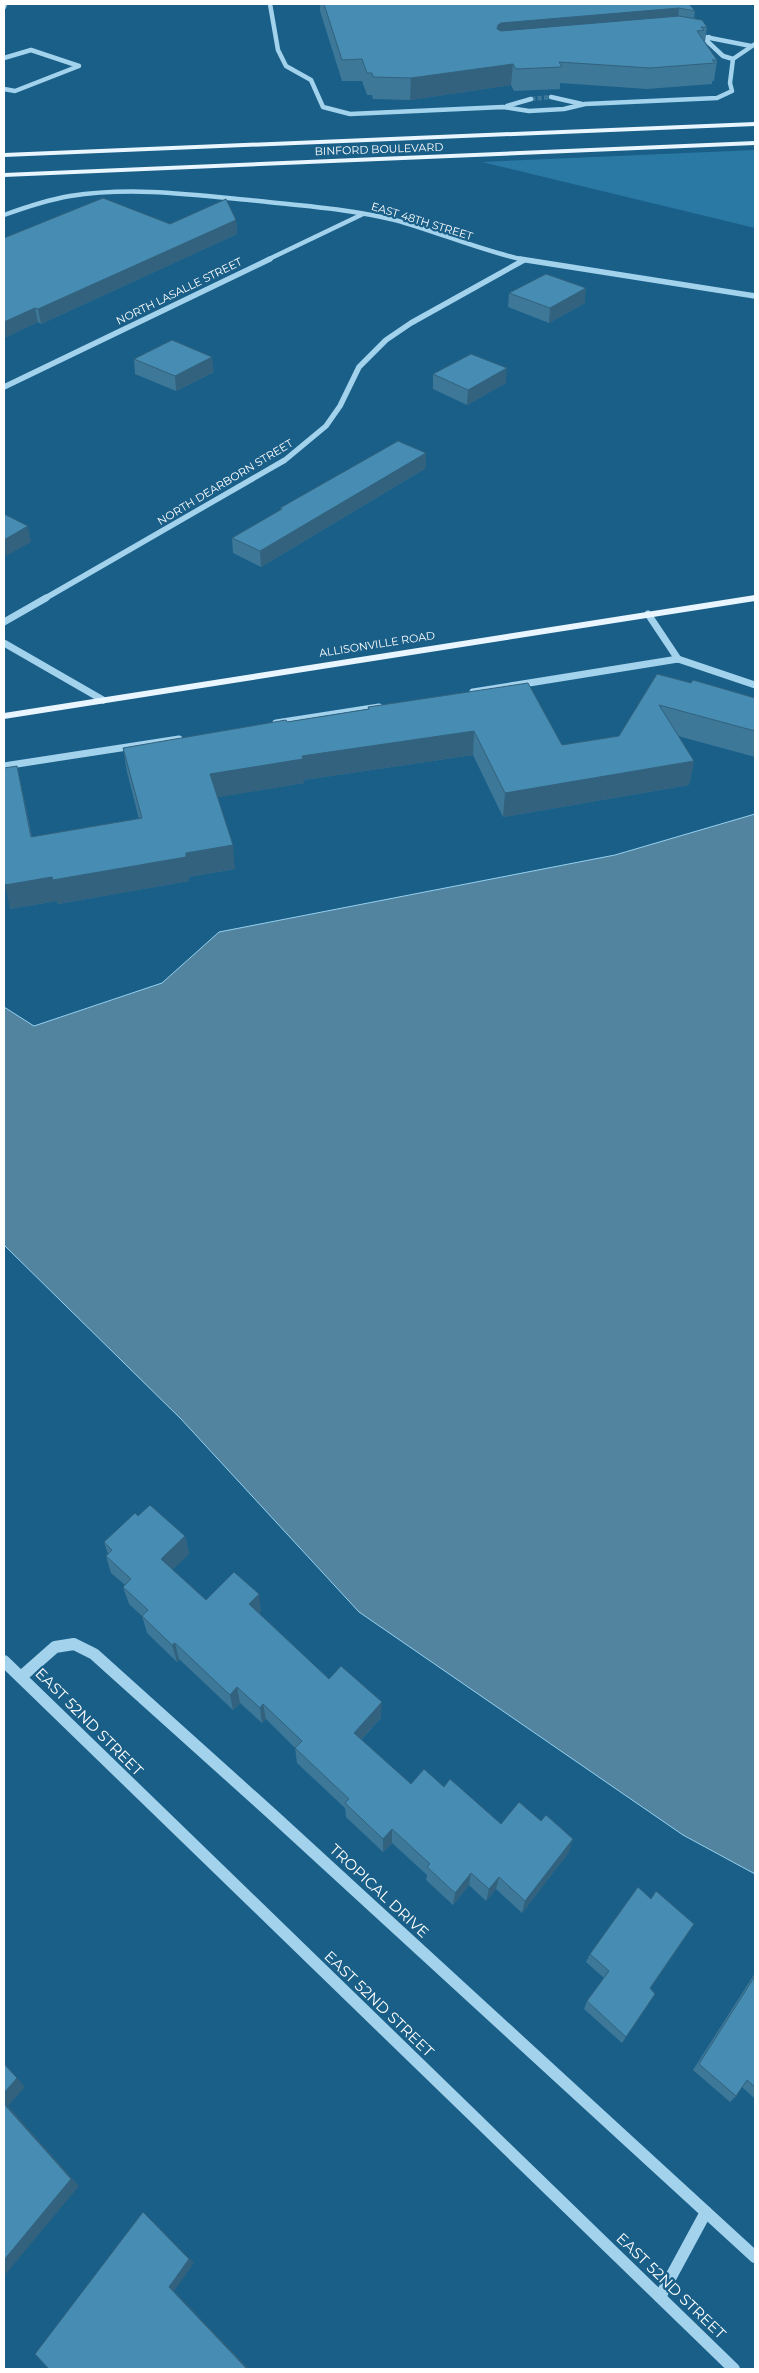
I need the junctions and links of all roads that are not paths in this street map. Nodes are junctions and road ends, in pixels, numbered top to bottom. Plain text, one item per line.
1 (270, 4) edge
2 (693, 35) edge
3 (708, 37) junction
4 (753, 45) edge
5 (4, 58) edge
6 (733, 59) junction
7 (4, 89) edge
8 (551, 98) tunnel mouth
9 (531, 99) tunnel mouth
10 (585, 104) junction
11 (503, 107) junction
12 (755, 124) edge
13 (755, 143) edge
14 (4, 155) edge
15 (4, 175) edge
16 (363, 214) junction
17 (4, 215) edge
18 (524, 260) junction
19 (755, 296) edge
20 (4, 387) edge
21 (755, 598) edge
22 (648, 614) junction
23 (4, 622) edge
24 (4, 643) edge
25 (678, 659) junction
26 (755, 685) edge
27 (463, 693) edge
28 (103, 700) junction
29 (385, 706) edge
30 (4, 716) edge
31 (268, 724) edge
32 (189, 737) edge
33 (4, 766) edge
34 (4, 1661) edge
35 (20, 1677) junction
36 (706, 2212) junction
37 (755, 2257) edge
38 (660, 2297) junction
39 (734, 2369) edge

1 - 11 street
2 - 3 street
3 - 4 street
3 - 6 lane
4 - 6 street
5 - 7 street
6 - 10 street
8 - 10 street
9 - 11 street
10 - 11 street
12 - 14 main road, BINFORD BOULEVARD
13 - 15 main road, BINFORD BOULEVARD
16 - 17 street, EAST 48TH STREET
16 - 18 street, EAST 48TH STREET
16 - 20 street, NORTH LASALLE STREET
18 - 19 street, EAST 48TH STREET
18 - 23 street, NORTH DEARBORN STREET
21 - 22 main road, ALLISONVILLE ROAD
22 - 25 street
22 - 28 main road, ALLISONVILLE ROAD
24 - 28 street
25 - 26 lane
25 - 27 street
28 - 30 main road, ALLISONVILLE ROAD
29 - 31 street
32 - 33 street
34 - 35 street, EAST 52ND STREET
35 - 36 street, TROPICAL DRIVE
35 - 38 street, EAST 52ND STREET
36 - 37 street, TROPICAL DRIVE
36 - 38 street
38 - 39 street, EAST 52ND STREET

